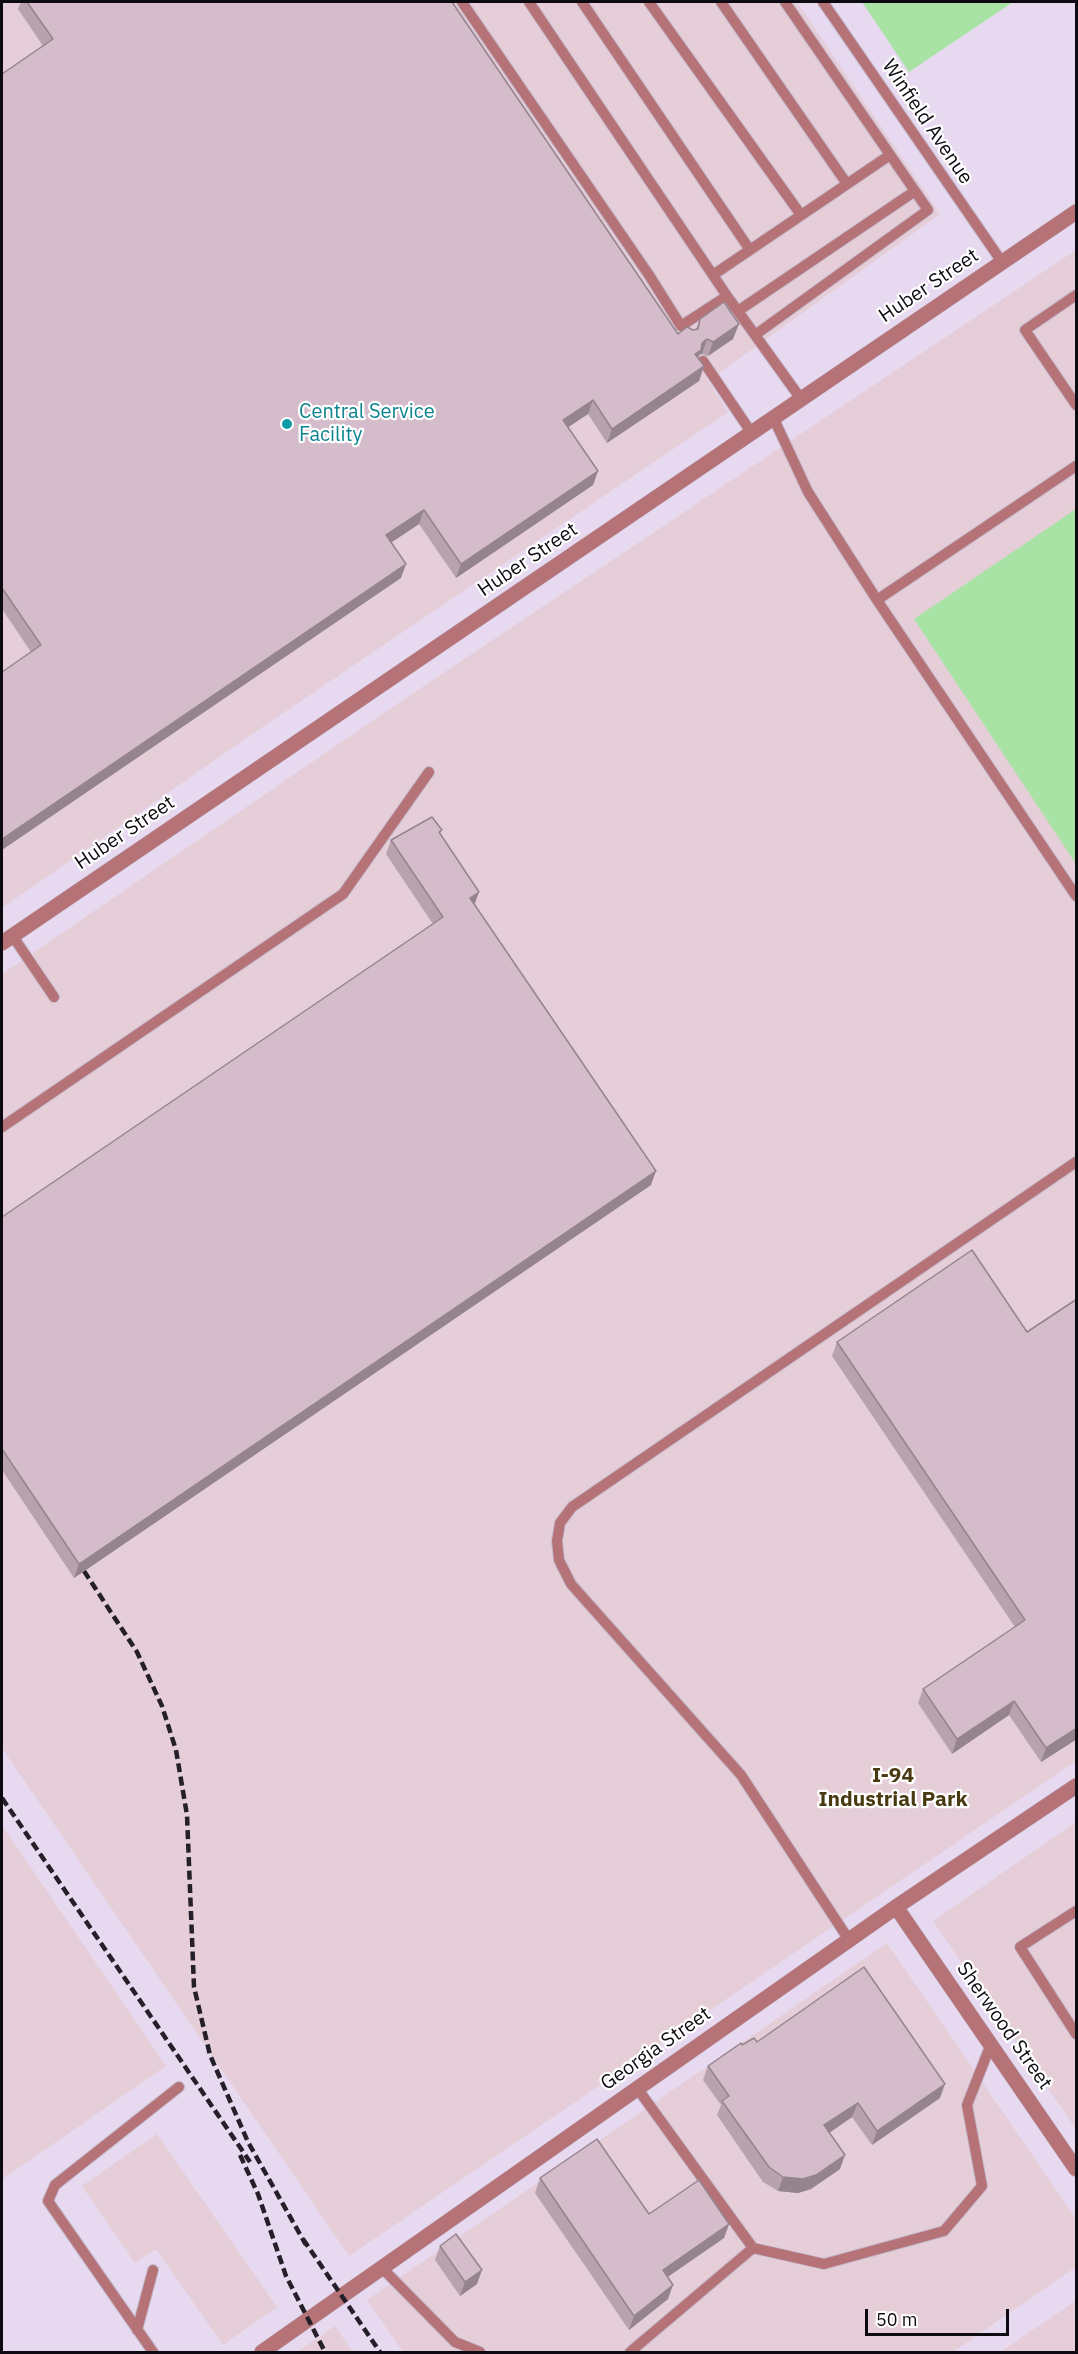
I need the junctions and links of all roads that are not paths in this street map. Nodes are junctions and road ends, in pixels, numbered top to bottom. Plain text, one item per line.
1 (462, 2) edge
2 (529, 2) edge
3 (582, 2) edge
4 (649, 2) edge
5 (721, 2) edge
6 (785, 2) edge
7 (823, 2) edge
8 (890, 155) junction
9 (847, 184) junction
10 (915, 191) junction
11 (1077, 212) edge
12 (801, 215) junction
13 (750, 250) junction
14 (1002, 262) junction
15 (713, 275) junction
16 (1077, 295) edge
17 (727, 296) junction
18 (738, 311) junction
19 (681, 326) junction
20 (755, 334) junction
21 (688, 337) edge
22 (703, 361) edge
23 (801, 399) junction
24 (1077, 405) edge
25 (773, 417) junction
26 (751, 432) junction
27 (1077, 466) edge
28 (877, 600) junction
29 (429, 772) dead end
30 (1077, 896) edge
31 (7, 939) edge
32 (54, 997) dead end
33 (2, 1127) edge
34 (1077, 1162) edge
35 (1077, 1786) edge
36 (896, 1907) junction
37 (1077, 1911) edge
38 (849, 1940) junction
39 (1077, 2034) edge
40 (991, 2044) junction
41 (179, 2087) dead end
42 (637, 2088) junction
43 (1077, 2169) edge
44 (753, 2248) junction
45 (382, 2268) junction
46 (153, 2270) dead end
47 (137, 2330) junction
48 (267, 2351) edge
49 (153, 2352) edge
50 (480, 2352) edge
51 (630, 2352) edge

1 - 19 lane
2 - 15 lane
3 - 13 lane
4 - 12 lane
5 - 9 lane
6 - 8 lane
7 - 14 lane, Winfield Avenue
8 - 9 lane
8 - 10 lane
9 - 12 lane
10 - 18 lane
10 - 20 lane
11 - 14 street, Huber Street
12 - 13 lane
13 - 15 lane
14 - 23 street, Huber Street
15 - 17 lane
16 - 24 lane
17 - 18 lane
17 - 19 lane
18 - 20 lane
19 - 21 lane
20 - 23 lane
22 - 26 lane
23 - 25 street, Huber Street
25 - 26 street, Huber Street
25 - 28 lane
26 - 31 street, Huber Street
27 - 28 lane
28 - 30 lane
29 - 33 lane
31 - 32 lane
34 - 38 lane
35 - 36 street, Georgia Street
36 - 38 street, Georgia Street
36 - 40 street, Sherwood Street
37 - 39 lane
38 - 42 street, Georgia Street
40 - 43 street, Sherwood Street
40 - 44 lane
41 - 47 lane
42 - 44 lane
42 - 45 street, Georgia Street
44 - 51 lane
45 - 48 street, Georgia Street
45 - 50 lane
46 - 47 lane
47 - 49 lane

